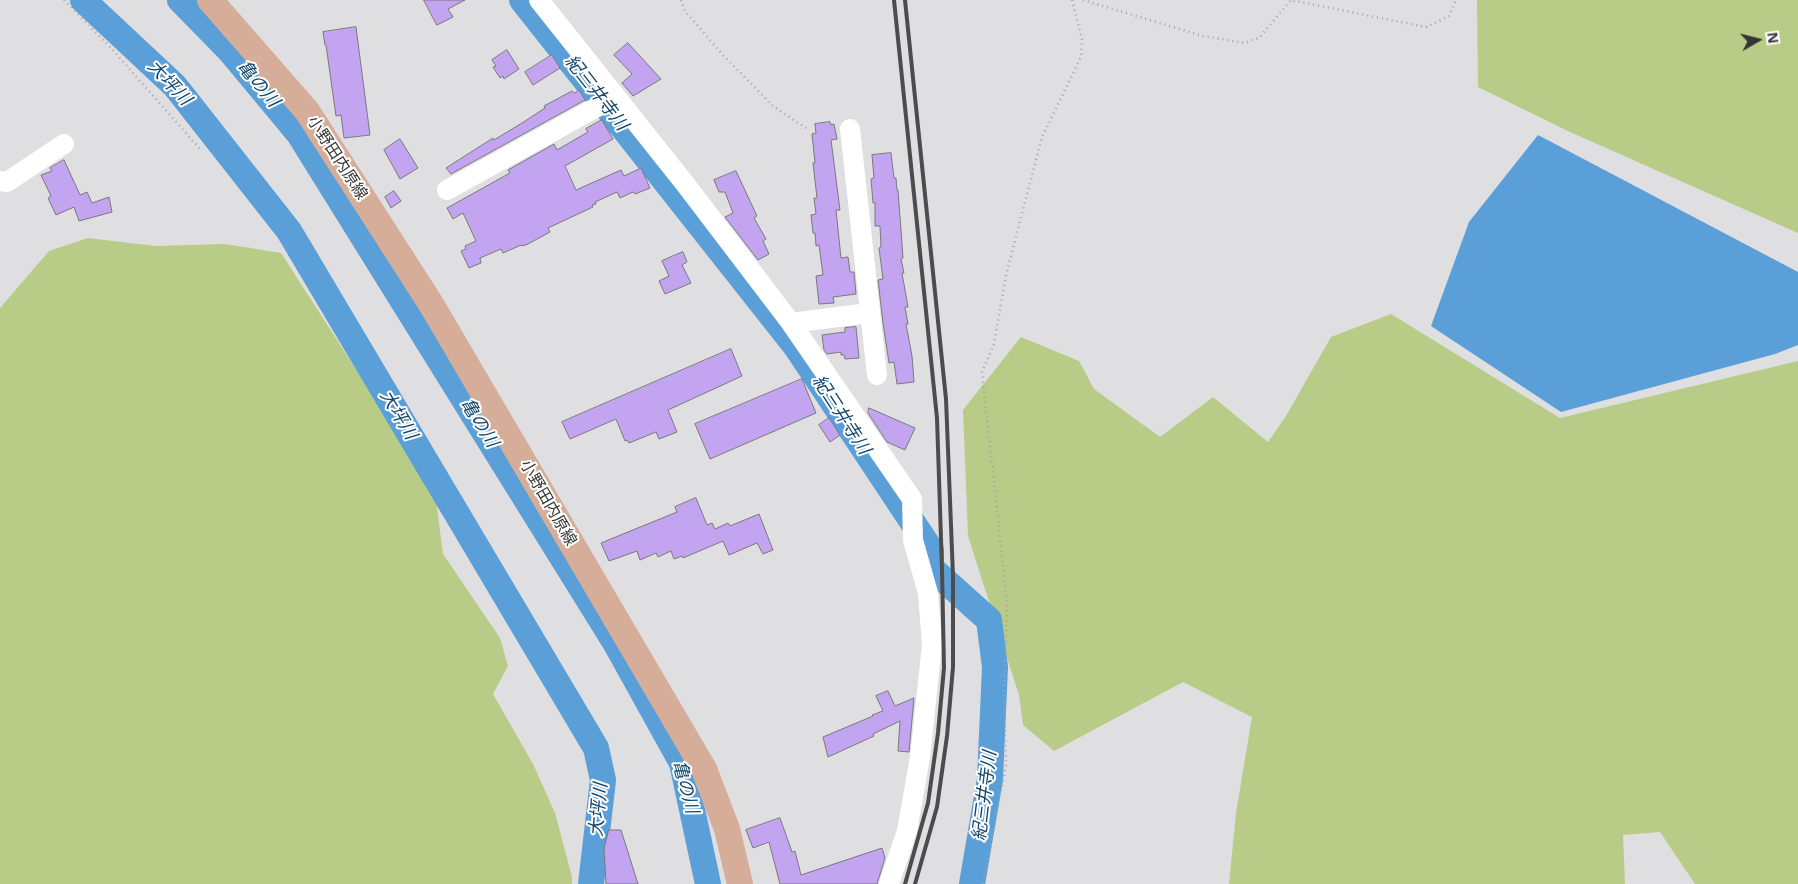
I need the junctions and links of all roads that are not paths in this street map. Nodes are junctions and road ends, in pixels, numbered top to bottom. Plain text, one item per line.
1 (210, 0) edge
2 (539, 0) edge
3 (607, 101) junction
4 (850, 130) dead end
5 (64, 144) dead end
6 (0, 181) edge
7 (447, 190) dead end
8 (869, 313) junction
9 (791, 323) junction
10 (877, 375) dead end
11 (740, 884) edge
12 (889, 884) edge

1 - 11 main road, 小野田内原線
2 - 3 street
3 - 7 street
3 - 9 street
4 - 8 street
5 - 6 street
8 - 9 street
8 - 10 street
9 - 12 street

